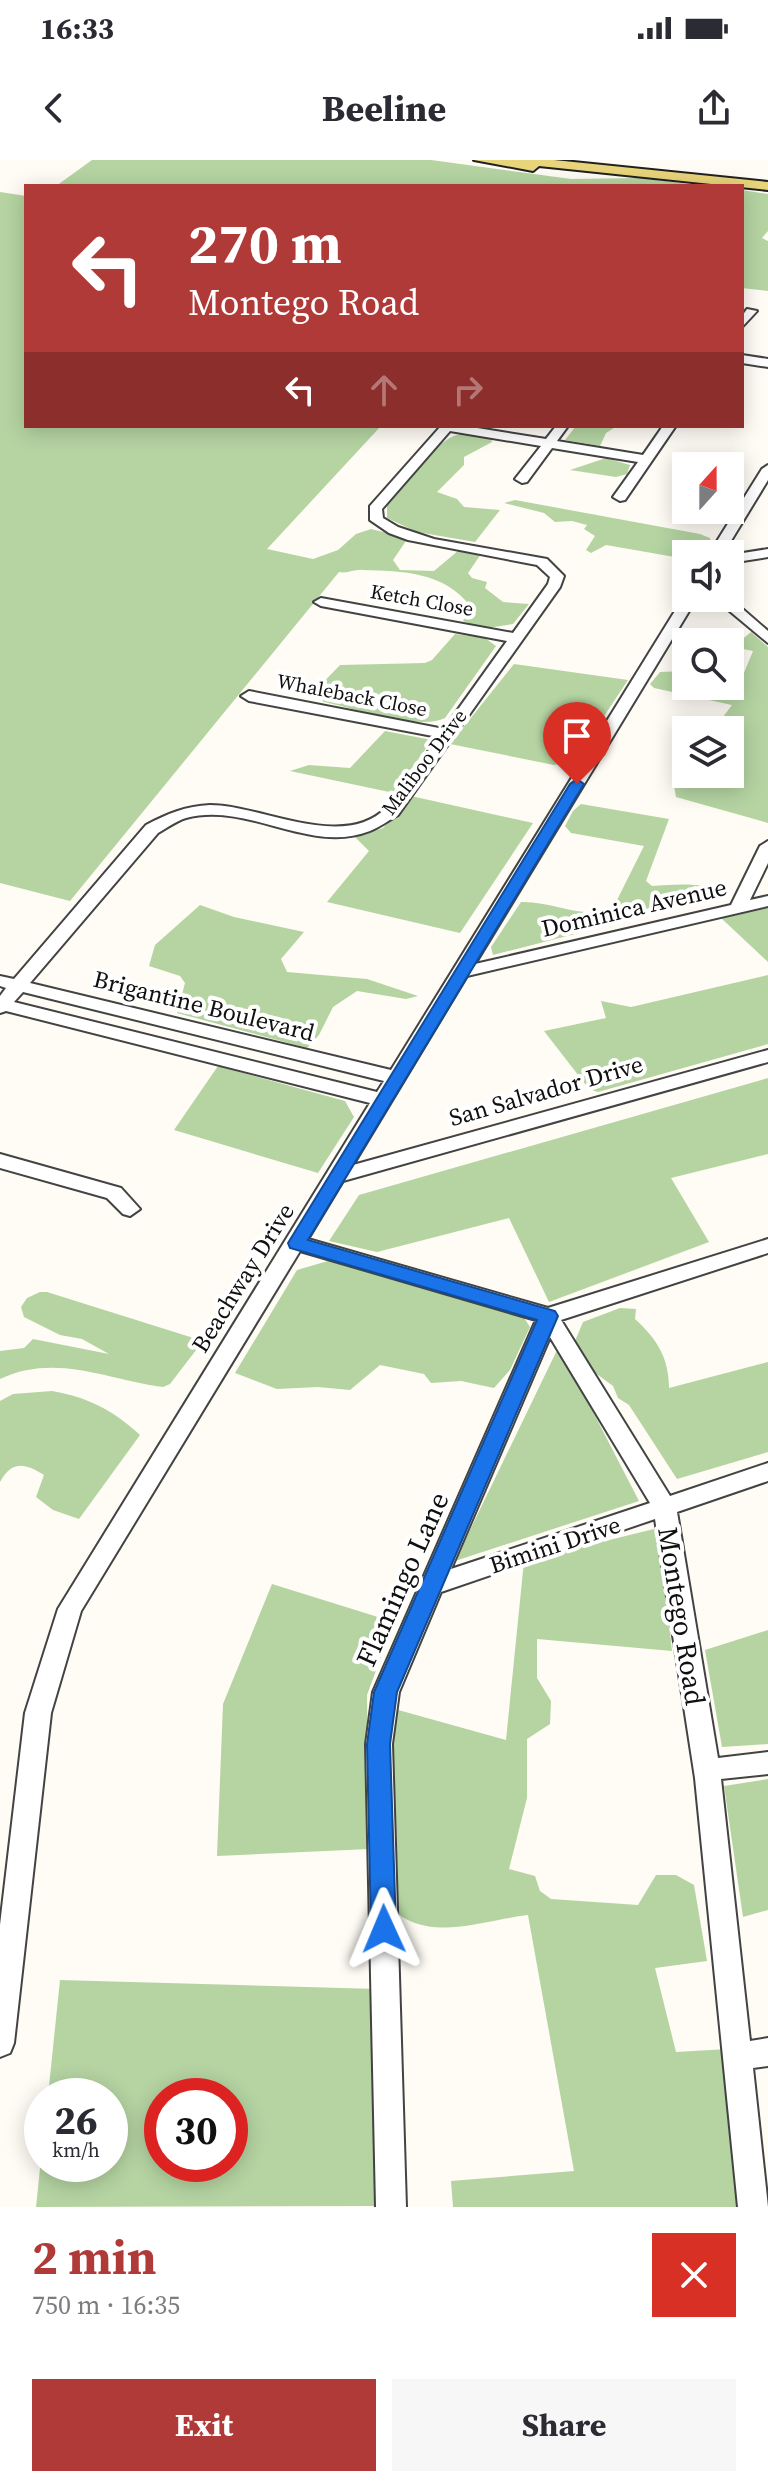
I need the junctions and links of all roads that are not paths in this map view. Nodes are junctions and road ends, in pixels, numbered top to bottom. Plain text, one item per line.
1 (480, 160) edge
2 (516, 160) edge
3 (713, 184) edge
4 (732, 184) edge
5 (744, 185) edge
6 (744, 187) edge
7 (768, 188) edge
8 (751, 311) dead end
9 (744, 321) edge
10 (744, 351) edge
11 (768, 355) edge
12 (744, 359) edge
13 (768, 363) edge
14 (446, 428) edge
15 (459, 428) edge
16 (561, 428) edge
17 (668, 428) edge
18 (549, 444) junction
19 (646, 459) junction
20 (768, 469) edge
21 (522, 479) dead end
22 (620, 497) dead end
23 (725, 540) edge
24 (768, 553) edge
25 (744, 557) edge
26 (321, 602) dead end
27 (682, 612) edge
28 (737, 612) edge
29 (516, 638) junction
30 (768, 639) edge
31 (249, 696) dead end
32 (447, 734) junction
33 (768, 846) edge
34 (768, 901) edge
35 (737, 909) junction
36 (463, 972) junction
37 (9, 983) edge
38 (1, 1005) edge
39 (768, 1056) edge
40 (398, 1078) junction
41 (384, 1100) junction
42 (0, 1161) edge
43 (337, 1176) junction
44 (130, 1209) dead end
45 (297, 1243) junction
46 (768, 1246) edge
47 (548, 1316) junction
48 (768, 1472) edge
49 (665, 1508) junction
50 (433, 1585) junction
51 (768, 1763) edge
52 (706, 1770) junction
53 (0, 2043) edge
54 (768, 2052) edge
55 (736, 2056) junction
56 (391, 2207) edge
57 (753, 2207) edge

1 - 3 main road
2 - 4 main road
5 - 7 main road
6 - 7 main road
8 - 9 street
10 - 11 street
12 - 13 street
14 - 29 street, Maliboo Drive
15 - 18 street
16 - 18 street
17 - 19 street
18 - 19 street
18 - 21 street
19 - 22 street
20 - 23 street
24 - 25 street
26 - 29 street, Ketch Close
27 - 36 street, Beachway Drive
28 - 30 street
29 - 32 street, Maliboo Drive
31 - 32 street, Whaleback Close
32 - 37 street, Maliboo Drive
33 - 35 street
34 - 35 street, Dominica Avenue
35 - 36 street, Dominica Avenue
36 - 40 street, Beachway Drive
37 - 38 street, Maliboo Drive
37 - 40 street, Brigantine Boulevard
38 - 41 street, Brigantine Boulevard
39 - 43 street, San Salvador Drive
40 - 41 street, Beachway Drive
41 - 43 street, Beachway Drive
42 - 44 street
43 - 45 street, Beachway Drive
45 - 47 street
45 - 53 street, Beachway Drive
46 - 47 street
47 - 49 street, Montego Road
47 - 50 street, Flamingo Lane
48 - 49 street, Bimini Drive
49 - 50 street, Bimini Drive
49 - 52 street, Montego Road
50 - 56 street, Flamingo Lane
51 - 52 street
52 - 55 street, Montego Road
54 - 55 street
55 - 57 street, Montego Road

